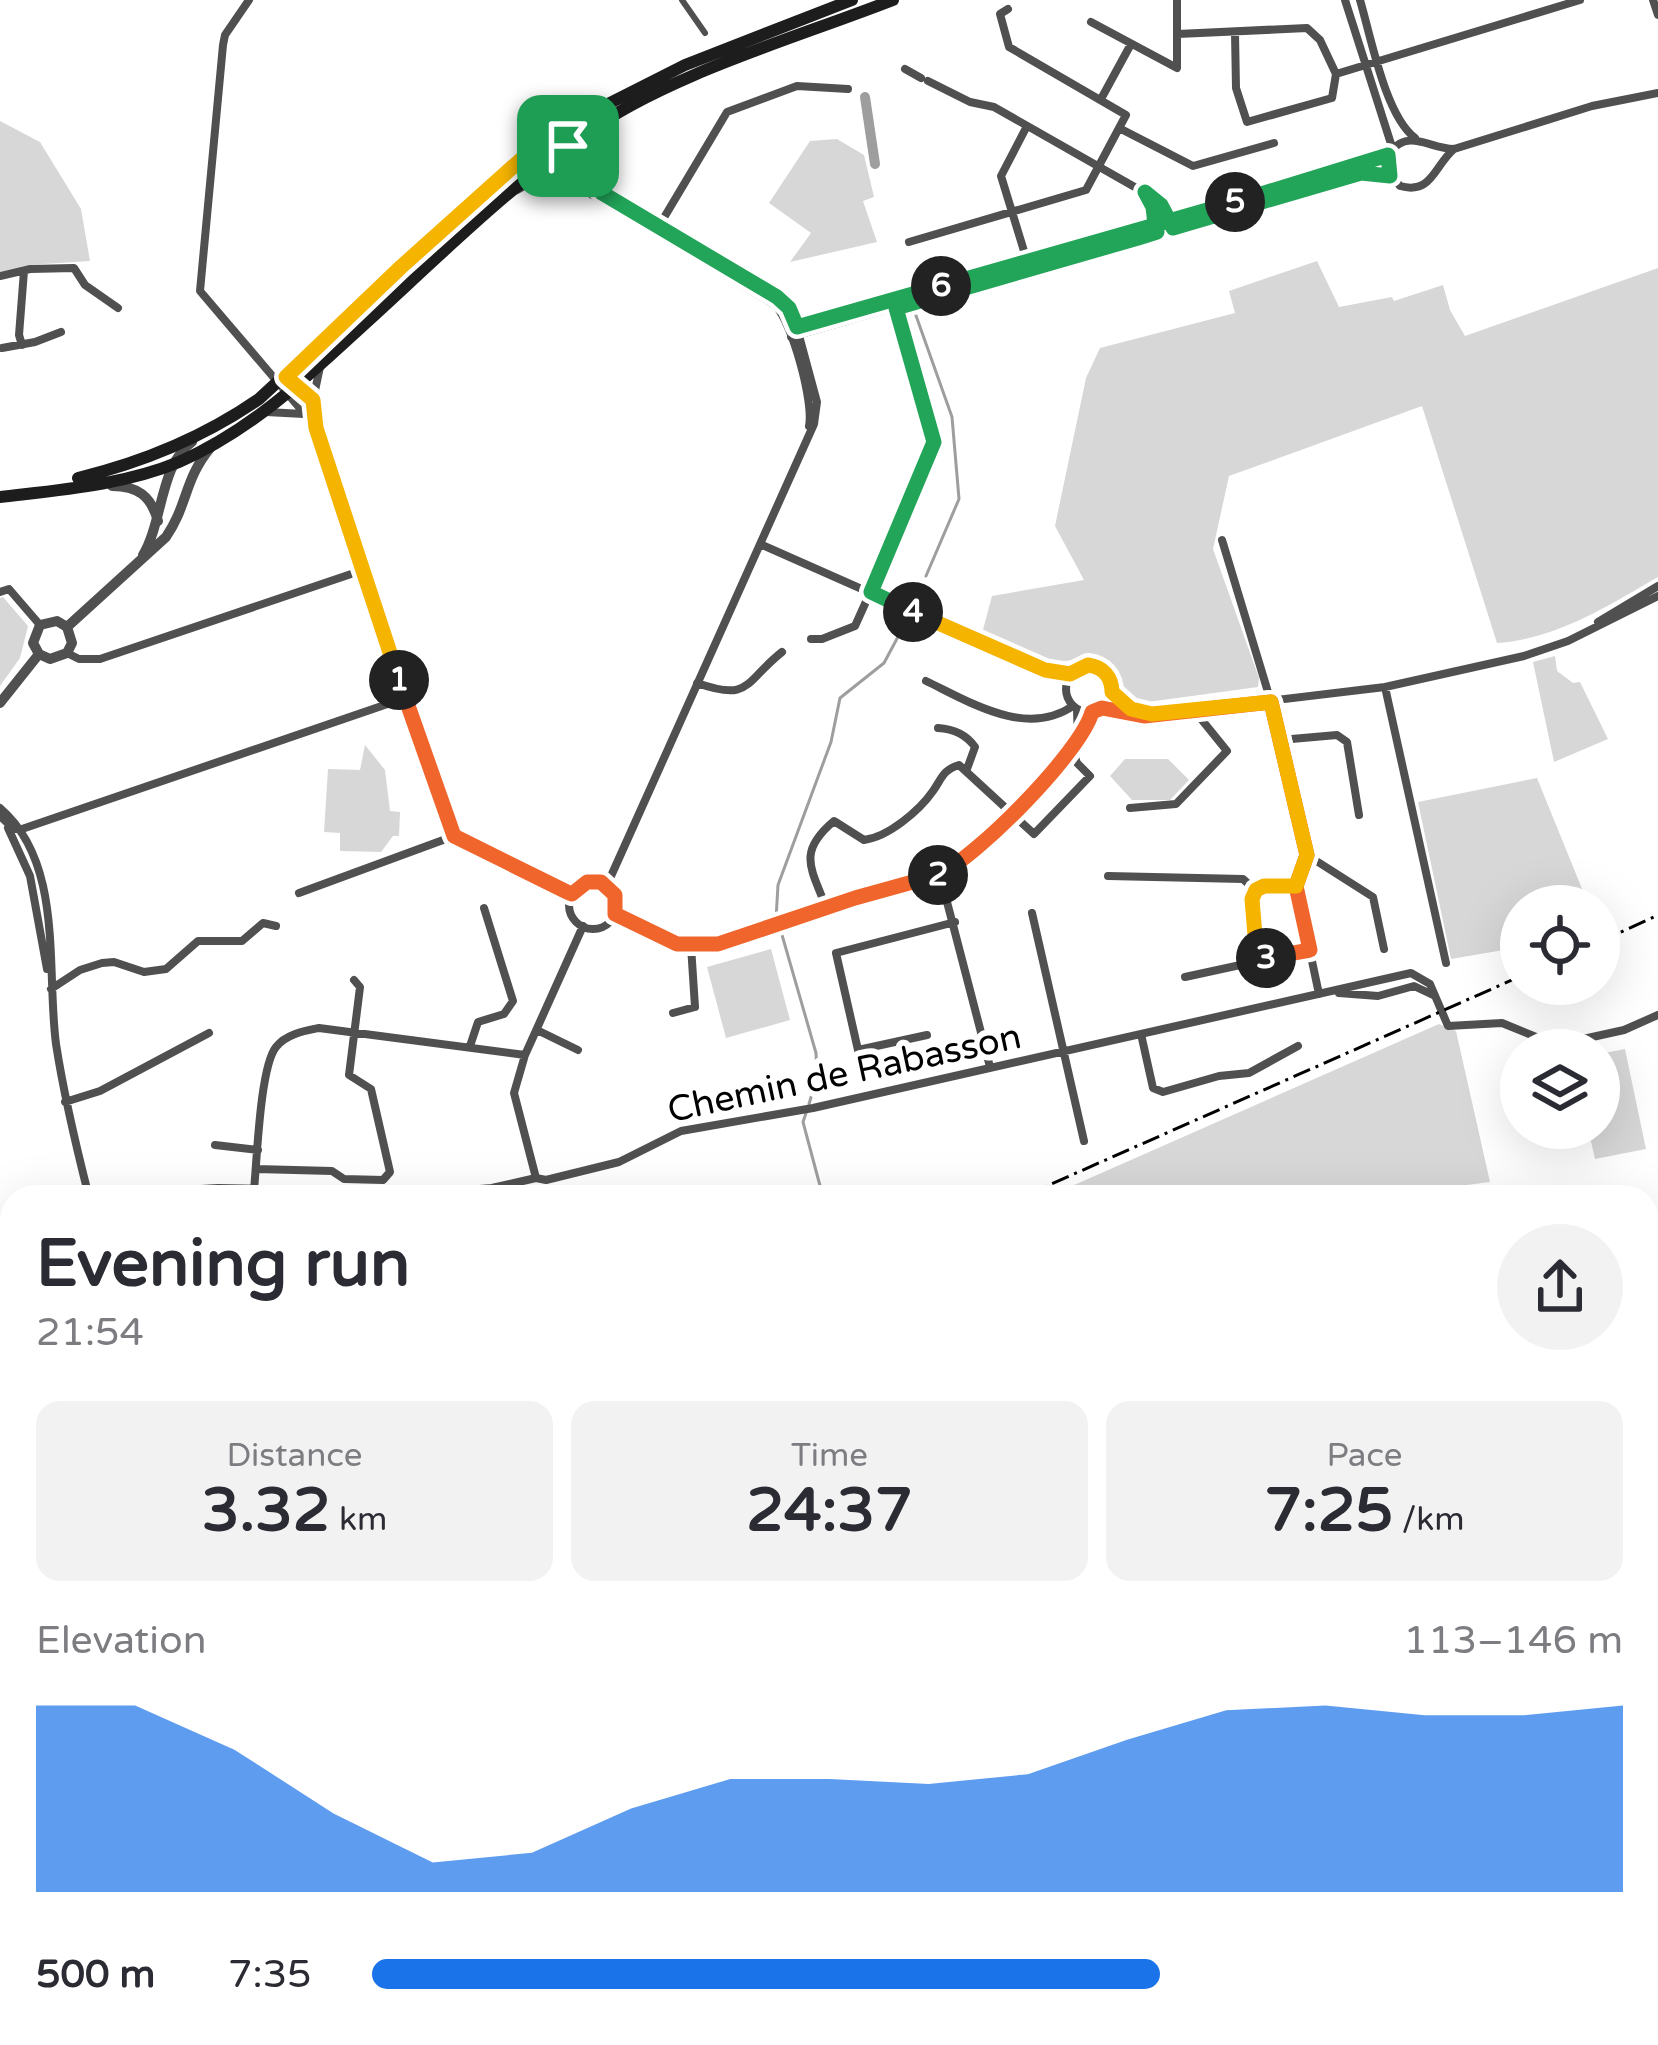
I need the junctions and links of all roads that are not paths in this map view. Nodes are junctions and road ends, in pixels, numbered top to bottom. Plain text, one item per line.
1 (249, 0) edge
2 (682, 0) edge
3 (852, 0) edge
4 (893, 0) edge
5 (1178, 0) edge
6 (1346, 0) edge
7 (1360, 0) edge
8 (1580, 0) edge
9 (1653, 0) edge
10 (1008, 9) dead end
11 (1658, 15) edge
12 (1091, 22) dead end
13 (705, 33) dead end
14 (1235, 33) junction
15 (1178, 34) junction
16 (1131, 44) junction
17 (1378, 61) junction
18 (1366, 64) junction
19 (905, 69) dead end
20 (1336, 74) junction
21 (848, 89) dead end
22 (1658, 93) edge
23 (1101, 99) junction
24 (1027, 126) junction
25 (1119, 128) junction
26 (587, 131) junction
27 (559, 133) junction
28 (1416, 139) junction
29 (544, 142) junction
30 (1274, 143) dead end
31 (568, 146) junction
32 (1432, 147) junction
33 (1454, 149) junction
34 (1390, 152) junction
35 (554, 156) junction
36 (1099, 166) junction
37 (1438, 167) junction
38 (583, 168) junction
39 (569, 176) junction
40 (1390, 176) junction
41 (1145, 192) junction
42 (507, 193) junction
43 (1012, 212) junction
44 (1171, 224) junction
45 (659, 226) junction
46 (1156, 228) junction
47 (909, 242) dead end
48 (1029, 265) junction
49 (24, 272) junction
50 (0, 276) edge
51 (895, 304) junction
52 (118, 308) dead end
53 (61, 332) dead end
54 (794, 332) junction
55 (22, 346) junction
56 (2, 348) edge
57 (320, 366) junction
58 (288, 386) junction
59 (313, 400) junction
60 (265, 412) junction
61 (306, 415) junction
62 (223, 423) junction
63 (316, 428) junction
64 (212, 445) junction
65 (174, 464) junction
66 (78, 486) junction
67 (0, 493) edge
68 (158, 522) junction
69 (1222, 540) dead end
70 (760, 544) junction
71 (137, 562) junction
72 (363, 570) junction
73 (1658, 586) edge
74 (0, 592) edge
75 (871, 592) junction
76 (1658, 596) edge
77 (40, 625) junction
78 (67, 627) junction
79 (811, 639) dead end
80 (1568, 640) junction
81 (782, 652) dead end
82 (67, 653) junction
83 (39, 654) junction
84 (1045, 670) junction
85 (1070, 674) junction
86 (926, 681) dead end
87 (697, 683) junction
88 (1065, 686) junction
89 (1385, 687) junction
90 (1112, 692) junction
91 (405, 698) junction
92 (1271, 702) junction
93 (0, 703) edge
94 (1075, 707) junction
95 (1193, 709) junction
96 (1097, 710) junction
97 (1152, 714) junction
98 (938, 728) dead end
99 (1280, 740) junction
100 (1075, 747) junction
101 (967, 769) junction
102 (1130, 808) dead end
103 (1011, 812) junction
104 (0, 815) edge
105 (1359, 815) dead end
106 (22, 829) junction
107 (454, 836) junction
108 (1307, 855) junction
109 (940, 874) junction
110 (1108, 876) dead end
111 (607, 885) junction
112 (1296, 886) junction
113 (1256, 890) junction
114 (299, 893) dead end
115 (572, 894) junction
116 (826, 907) junction
117 (484, 908) dead end
118 (615, 914) junction
119 (1032, 914) dead end
120 (955, 922) junction
121 (276, 926) dead end
122 (583, 926) junction
123 (691, 946) junction
124 (1384, 949) dead end
125 (1310, 950) junction
126 (1257, 960) junction
127 (1446, 963) dead end
128 (1411, 973) junction
129 (1185, 977) dead end
130 (354, 980) dead end
131 (50, 986) junction
132 (1414, 986) junction
133 (1319, 994) junction
134 (1434, 996) junction
135 (673, 1013) dead end
136 (1658, 1016) edge
137 (536, 1029) junction
138 (355, 1033) junction
139 (208, 1034) dead end
140 (1141, 1034) junction
141 (927, 1035) dead end
142 (470, 1046) junction
143 (1298, 1046) dead end
144 (578, 1050) dead end
145 (1065, 1050) junction
146 (525, 1055) junction
147 (990, 1067) junction
148 (65, 1102) junction
149 (1084, 1141) dead end
150 (215, 1145) dead end
151 (258, 1150) junction
152 (256, 1169) junction
153 (536, 1178) junction
154 (86, 1185) edge
155 (254, 1185) edge
156 (505, 1185) edge

1 - 58 street
2 - 13 street
3 - 27 main road
4 - 26 main road
5 - 15 street
6 - 18 street
7 - 17 street
8 - 17 street
9 - 11 street
10 - 23 street
12 - 16 street
14 - 15 street
14 - 20 street
14 - 20 street
15 - 16 street
16 - 23 street
17 - 18 street
17 - 28 street
18 - 20 street
18 - 34 street
19 - 24 street
21 - 45 street
22 - 33 street
23 - 25 street
24 - 36 street
24 - 43 street
25 - 30 street
25 - 36 street
26 - 31 main road
26 - 38 street
27 - 29 main road
27 - 31 street
28 - 32 street
28 - 34 street
29 - 35 street
29 - 58 main road
31 - 35 main road
31 - 38 street
32 - 33 street
32 - 37 street
33 - 37 street
34 - 40 street
34 - 44 street
35 - 39 street
35 - 42 main road
36 - 41 street
36 - 43 street
37 - 40 street
38 - 45 street
39 - 42 street
39 - 54 street
40 - 44 street
41 - 44 street
41 - 46 street
42 - 57 main road
43 - 47 street
43 - 48 street
44 - 46 street
45 - 54 street
46 - 48 street
48 - 51 street
49 - 50 street
49 - 52 street
49 - 55 street
51 - 54 street
51 - 75 street
53 - 55 street
54 - 70 street
55 - 56 street
57 - 58 main road
57 - 59 street
58 - 59 street
58 - 60 main road
58 - 61 street
58 - 62 main road
59 - 63 street
60 - 61 street
60 - 64 main road
61 - 63 street
62 - 65 street
62 - 67 main road
63 - 72 street
64 - 65 main road
64 - 71 street
65 - 66 main road
65 - 68 street
66 - 67 main road
66 - 68 street
68 - 71 street
69 - 92 street
70 - 75 street
70 - 87 street
71 - 78 street
72 - 82 street
72 - 91 street
73 - 80 street
74 - 77 street
75 - 79 street
75 - 84 street
76 - 80 street
77 - 78 street
77 - 83 street
78 - 82 street
80 - 89 street
81 - 87 street
82 - 83 street
83 - 93 street
84 - 85 street
84 - 88 street
85 - 88 street
85 - 90 street
86 - 94 street
87 - 111 street
88 - 94 street
89 - 92 street
89 - 127 street
90 - 96 street
90 - 97 street
91 - 106 street
91 - 107 street
92 - 95 street
92 - 99 street
94 - 96 street
94 - 100 street
95 - 97 street
95 - 102 street
96 - 97 street
96 - 100 street
98 - 101 street
99 - 105 street
99 - 108 street
100 - 103 street
100 - 103 street
101 - 103 street
101 - 116 street
103 - 109 street
104 - 106 street
104 - 131 street
106 - 131 street
107 - 114 street
107 - 115 street
108 - 112 street
108 - 124 street
109 - 116 street
109 - 120 street
110 - 113 street
111 - 115 street
111 - 118 street
112 - 113 street
112 - 125 street
113 - 126 street
115 - 122 street
116 - 123 street
117 - 142 street
118 - 122 street
118 - 123 street
119 - 145 street
120 - 141 street
120 - 147 street
121 - 131 street
122 - 137 street
123 - 135 street
125 - 126 street
125 - 133 street
126 - 129 street
128 - 132 street
128 - 133 street, Chemin de Rabasson
128 - 134 street
130 - 138 street
131 - 148 street
132 - 133 street, Chemin de Rabasson
132 - 134 street
133 - 140 street, Chemin de Rabasson
134 - 136 street
137 - 144 street
137 - 146 street
138 - 142 street
138 - 151 street
138 - 152 street
139 - 148 street
140 - 143 street
140 - 145 street, Chemin de Rabasson
142 - 146 street
145 - 147 street, Chemin de Rabasson
145 - 149 street
146 - 153 street
147 - 153 street, Chemin de Rabasson
148 - 154 street
150 - 151 street
151 - 152 street
152 - 155 street
153 - 156 street, Chemin de Rabasson

